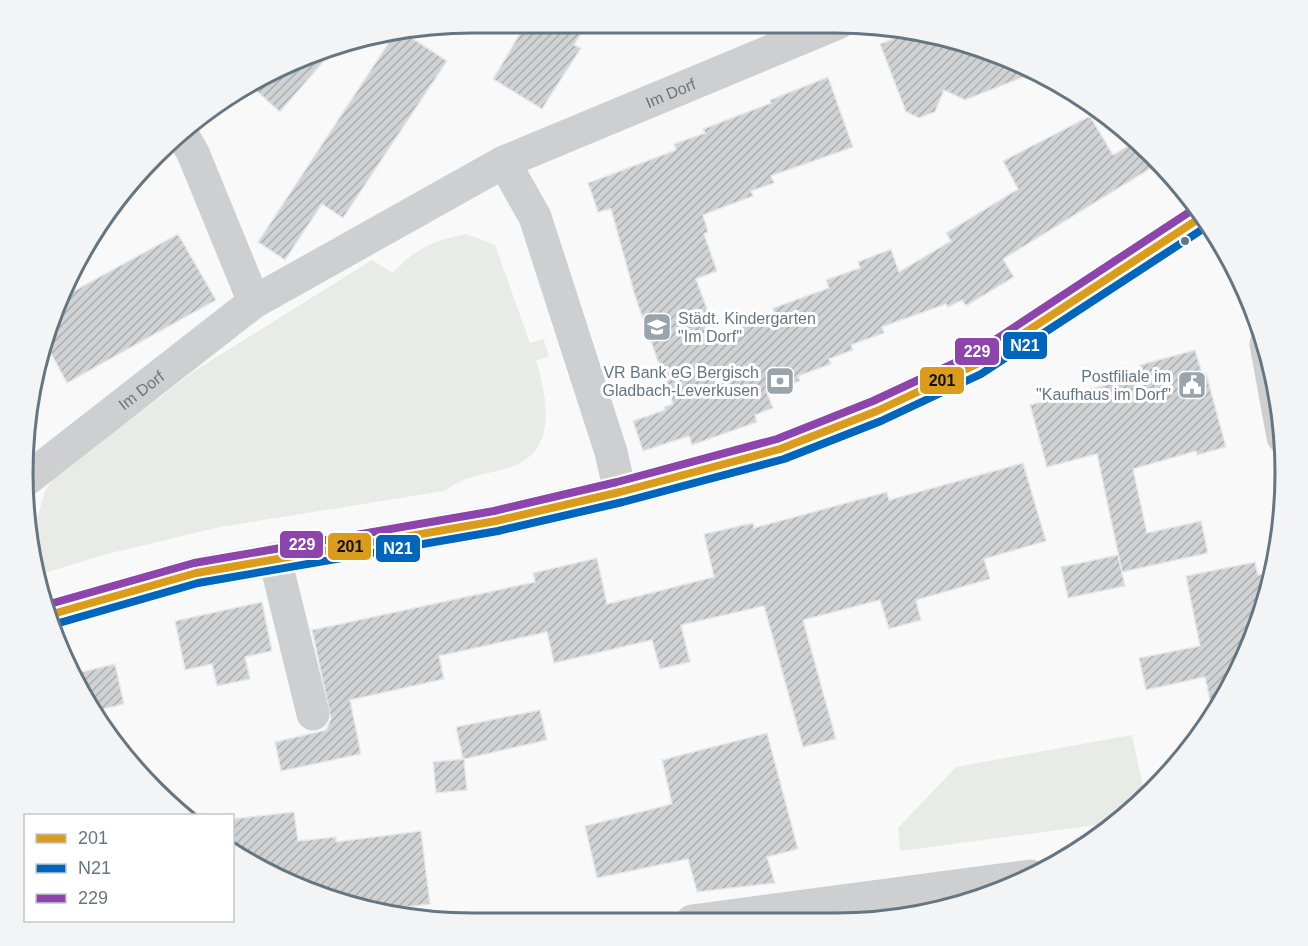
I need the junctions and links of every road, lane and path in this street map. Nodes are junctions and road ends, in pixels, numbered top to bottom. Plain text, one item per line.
1 (814, 33) edge
2 (185, 140) edge
3 (504, 162) junction
4 (1195, 221) edge
5 (254, 302) junction
6 (33, 474) edge
7 (621, 492) junction
8 (275, 560) junction
9 (56, 613) edge
10 (313, 714) dead end
11 (1004, 880) edge
12 (752, 913) edge

1 - 3 street, Im Dorf
2 - 5 street
3 - 5 street, Im Dorf
3 - 7 street
4 - 7 main road
5 - 6 street, Im Dorf
7 - 8 main road
8 - 9 main road
8 - 10 street
11 - 12 street

